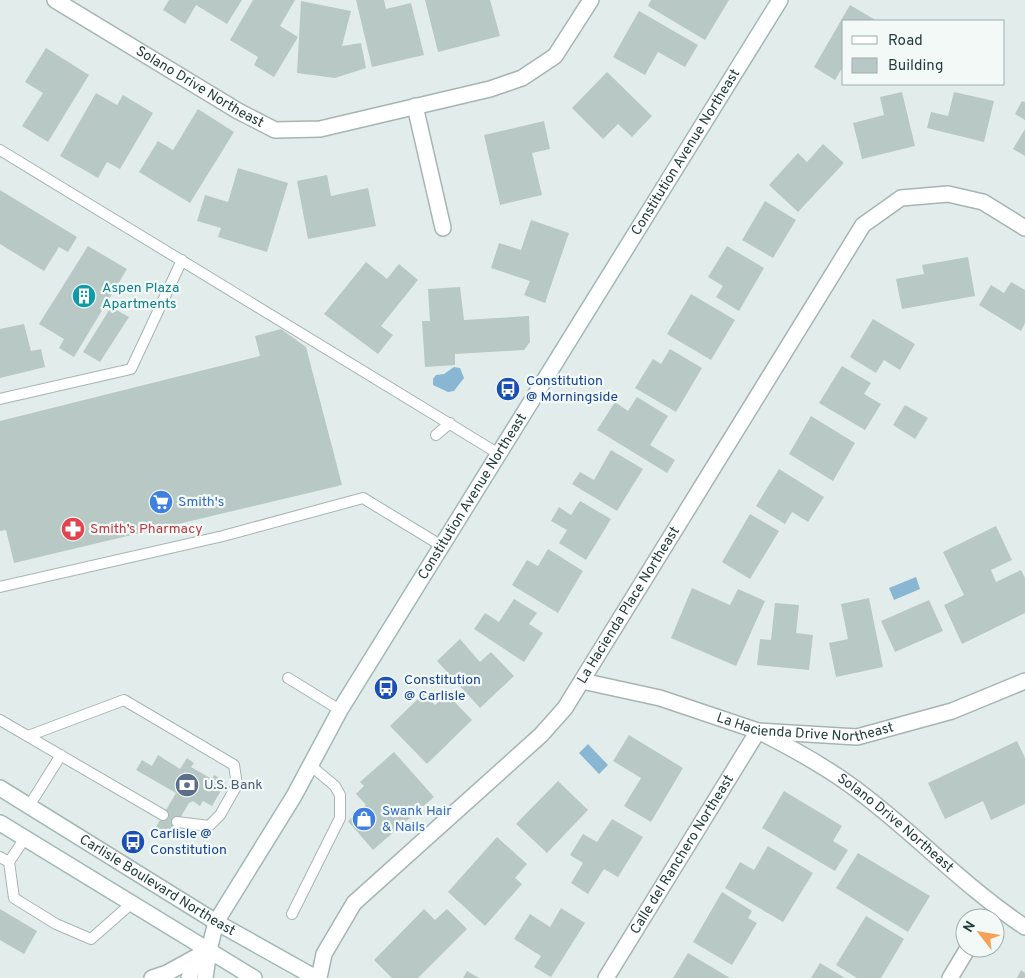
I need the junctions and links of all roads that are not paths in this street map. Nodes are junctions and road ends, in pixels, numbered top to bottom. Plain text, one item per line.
1 (55, 0) edge
2 (590, 0) edge
3 (780, 0) edge
4 (416, 106) junction
5 (0, 150) edge
6 (443, 228) dead end
7 (1025, 228) edge
8 (182, 260) junction
9 (0, 399) edge
10 (450, 423) junction
11 (436, 435) dead end
12 (499, 454) junction
13 (442, 546) junction
14 (0, 587) edge
15 (288, 678) dead end
16 (582, 681) junction
17 (1025, 681) edge
18 (340, 710) junction
19 (0, 720) edge
20 (758, 731) junction
21 (28, 736) junction
22 (60, 756) junction
23 (310, 765) junction
24 (0, 788) edge
25 (29, 806) junction
26 (163, 815) dead end
27 (178, 822) dead end
28 (0, 823) edge
29 (25, 838) junction
30 (5, 860) edge
31 (132, 903) junction
32 (986, 908) edge
33 (292, 914) dead end
34 (1005, 918) edge
35 (216, 922) junction
36 (1025, 927) edge
37 (209, 950) junction
38 (962, 958) edge
39 (152, 978) edge
40 (189, 978) edge
41 (205, 978) edge
42 (254, 978) edge
43 (317, 978) edge
44 (606, 978) edge
45 (950, 978) edge

1 - 4 street, Solano Drive Northeast
2 - 4 street, Solano Drive Northeast
3 - 12 street, Constitution Avenue Northeast
4 - 6 street
5 - 8 lane
7 - 16 street, La Hacienda Place Northeast
8 - 9 lane
8 - 10 lane
10 - 11 lane
10 - 12 lane
12 - 13 street, Constitution Avenue Northeast
13 - 14 lane
13 - 18 street, Constitution Avenue Northeast
15 - 18 lane
16 - 20 street, La Hacienda Drive Northeast
16 - 43 street, La Hacienda Place Northeast
17 - 20 street, La Hacienda Drive Northeast
18 - 23 street, Constitution Avenue Northeast
19 - 21 lane
20 - 32 street, Solano Drive Northeast
20 - 44 street, Calle del Ranchero Northeast
21 - 22 lane
21 - 27 lane
22 - 25 lane
22 - 26 lane
23 - 33 lane
23 - 35 street, Constitution Avenue Northeast
24 - 25 street, Carlisle Boulevard Northeast
25 - 35 street, Carlisle Boulevard Northeast
28 - 29 street, Carlisle Boulevard Northeast
29 - 30 lane
29 - 31 street, Carlisle Boulevard Northeast
30 - 31 lane
31 - 37 street, Carlisle Boulevard Northeast
34 - 36 street, Solano Drive Northeast
35 - 37 street, Constitution Avenue Northeast
35 - 43 street, Carlisle Boulevard Northeast
37 - 39 street
37 - 40 street, Constitution Avenue Northeast
37 - 41 street, Constitution Avenue Northeast
37 - 42 street, Carlisle Boulevard Northeast
38 - 45 street

